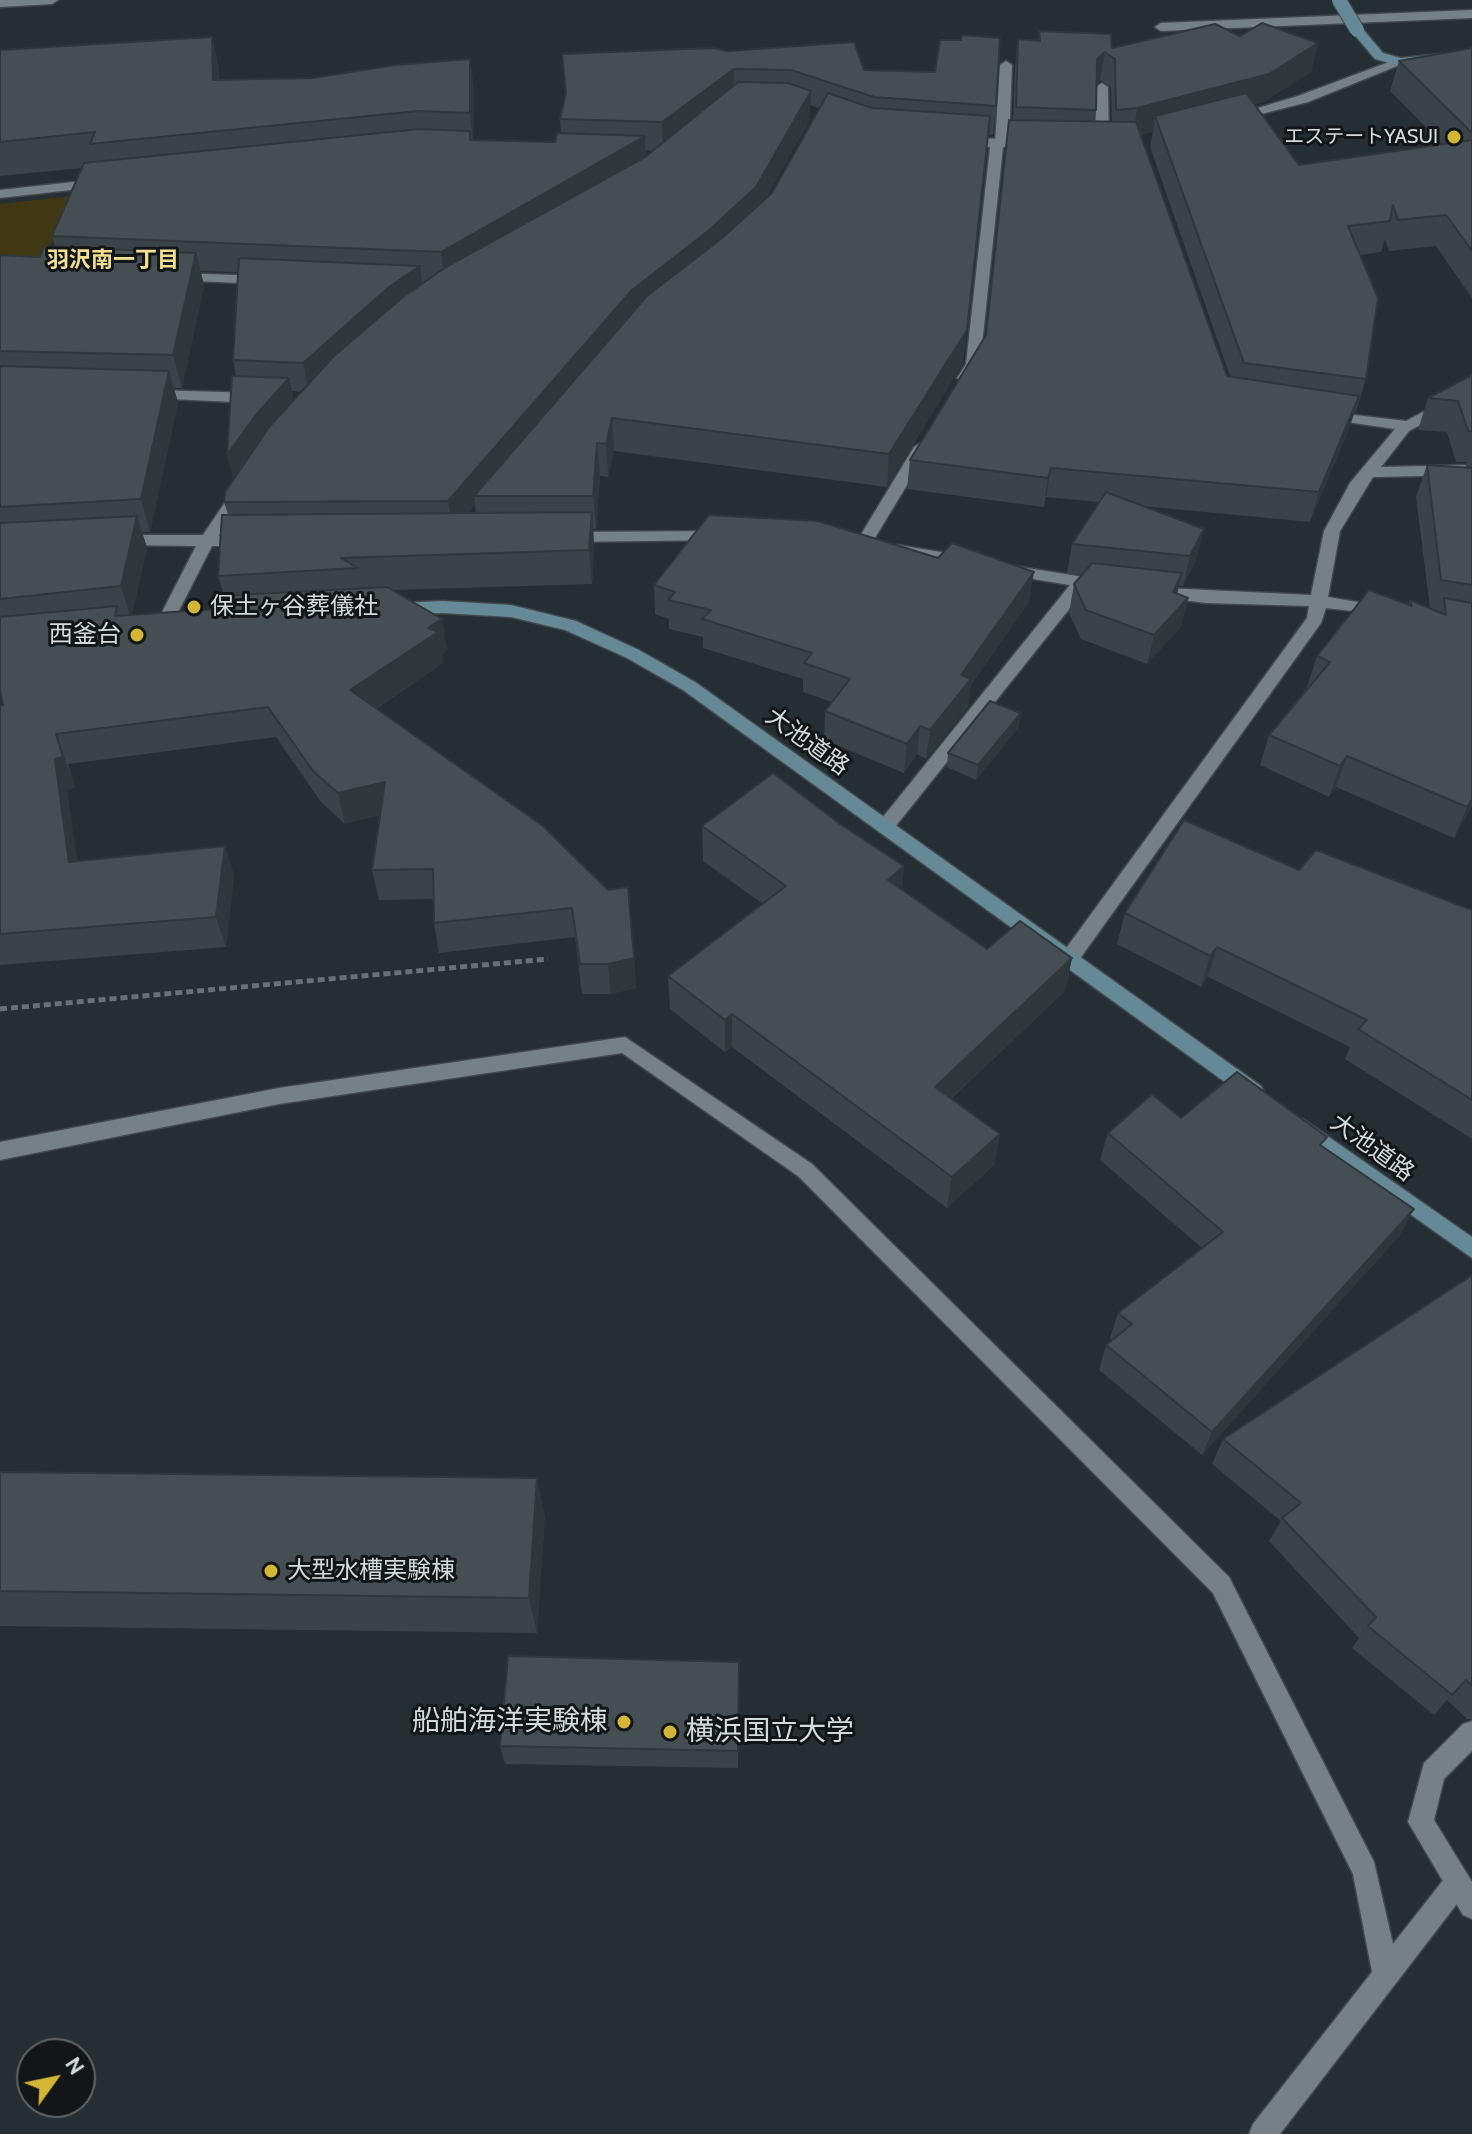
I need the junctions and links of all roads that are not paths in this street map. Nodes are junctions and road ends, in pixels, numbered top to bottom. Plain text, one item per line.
1 (52, 0) edge
2 (1339, 0) edge
3 (0, 3) edge
4 (1472, 14) edge
5 (1161, 27) dead end
6 (1472, 55) edge
7 (1401, 62) junction
8 (1006, 65) dead end
9 (1102, 87) dead end
10 (1213, 123) edge
11 (952, 141) edge
12 (999, 143) junction
13 (1054, 145) edge
14 (1081, 146) edge
15 (110, 182) edge
16 (0, 194) edge
17 (155, 276) edge
18 (278, 281) edge
19 (957, 390) edge
20 (1472, 391) edge
21 (142, 395) edge
22 (267, 399) edge
23 (1303, 411) edge
24 (1408, 426) junction
25 (933, 429) edge
26 (1472, 470) edge
27 (1369, 472) junction
28 (251, 476) edge
29 (554, 537) edge
30 (742, 537) edge
31 (107, 540) edge
32 (207, 541) junction
33 (264, 541) edge
34 (1081, 583) junction
35 (1319, 601) junction
36 (384, 609) edge
37 (1403, 615) edge
38 (193, 621) edge
39 (885, 827) junction
40 (1069, 959) junction
41 (0, 1151) edge
42 (1472, 1249) edge
43 (1472, 1733) edge
44 (1465, 1895) edge
45 (1386, 1976) junction
46 (1263, 2134) edge

1 - 3 street
2 - 7 street, bridge
4 - 5 street
6 - 7 street
7 - 10 street
8 - 12 street
9 - 14 street
11 - 12 street
12 - 13 street
12 - 19 street
15 - 16 street
17 - 18 street
20 - 24 street
21 - 22 street
23 - 24 street
24 - 27 street
25 - 34 street
26 - 27 street
27 - 35 street
28 - 32 street
29 - 30 street
31 - 32 street
32 - 33 street
32 - 38 street
34 - 35 street
34 - 39 street
35 - 37 street
35 - 40 street
36 - 39 street, 大池道路
39 - 40 street, 大池道路
40 - 42 street, 大池道路
41 - 45 street
43 - 44 street
44 - 45 street
45 - 46 street

